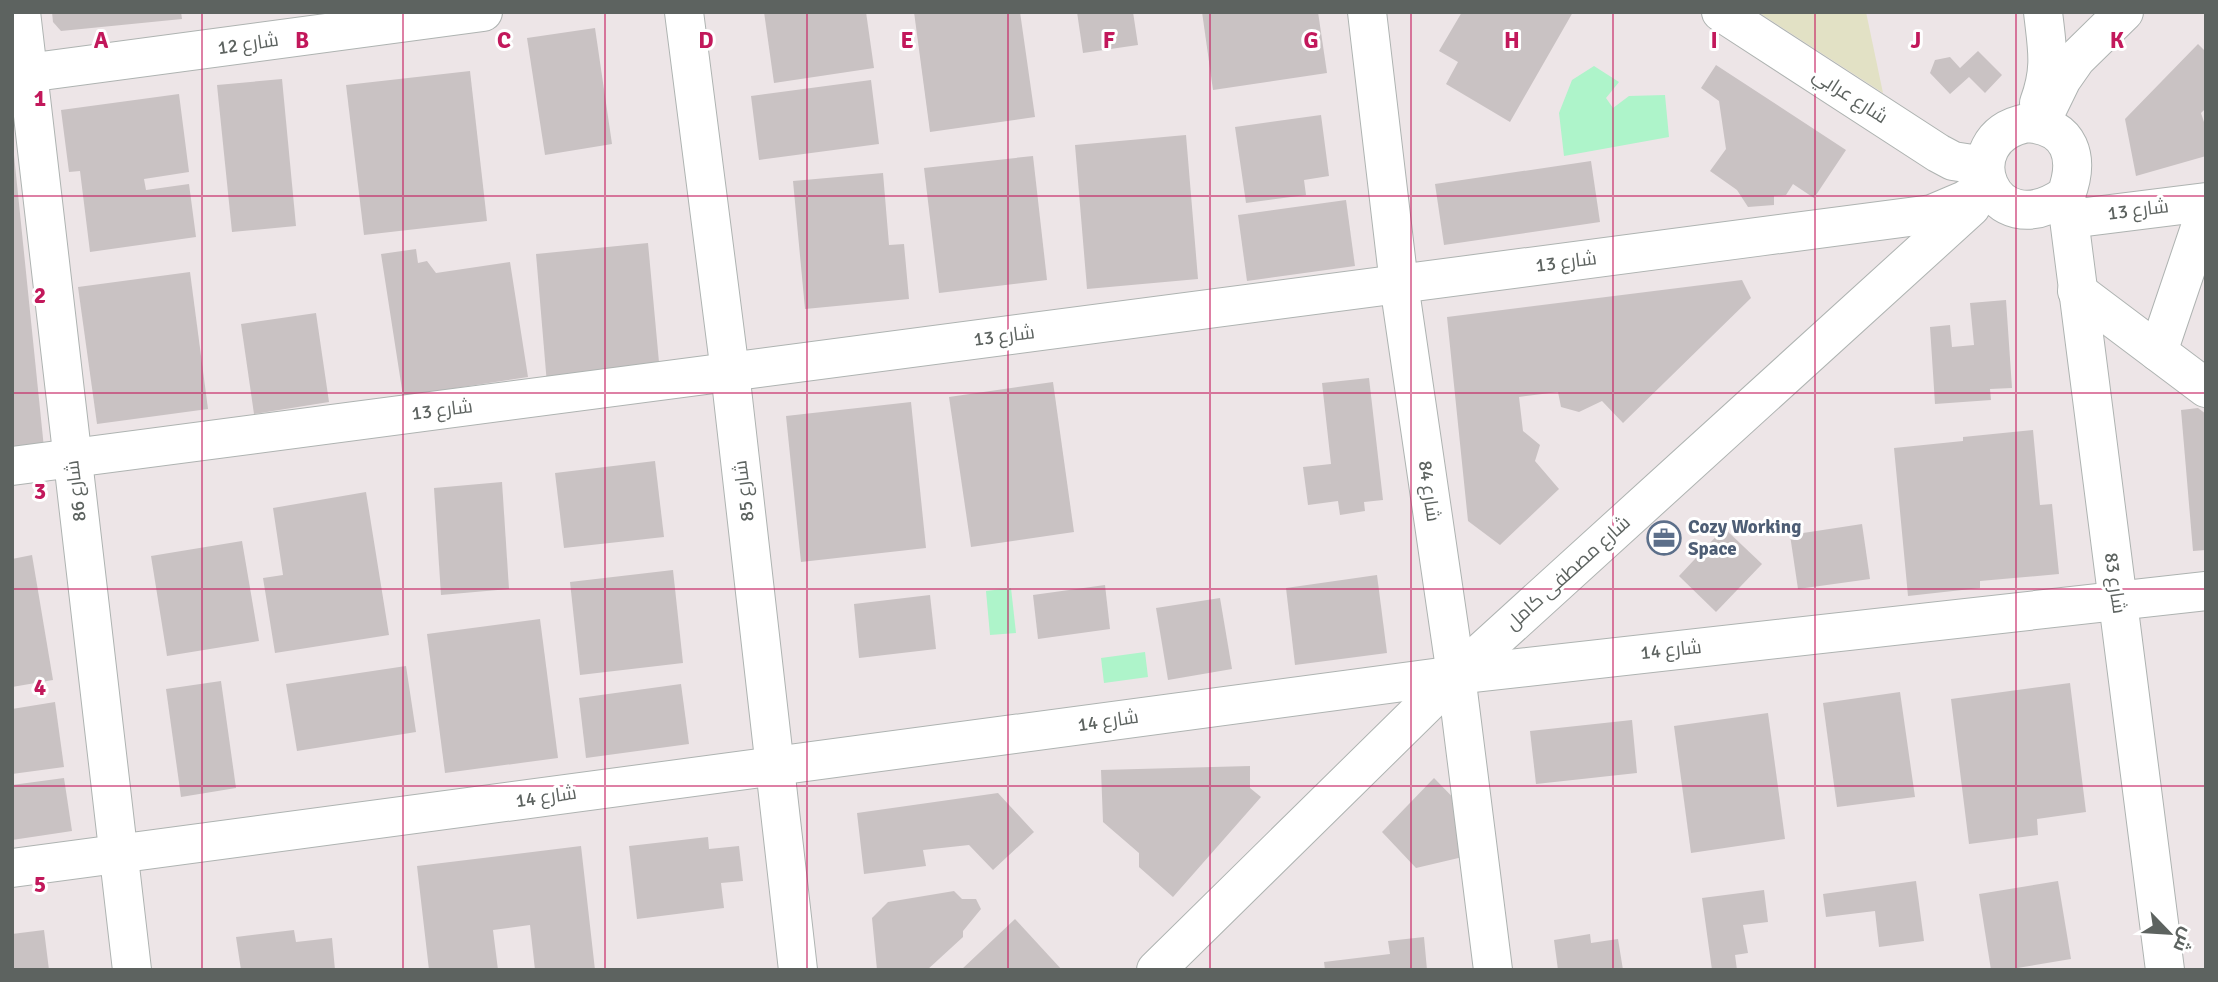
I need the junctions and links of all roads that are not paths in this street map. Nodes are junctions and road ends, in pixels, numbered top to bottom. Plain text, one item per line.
1 (21, 12) edge
2 (484, 12) edge
3 (684, 12) edge
4 (1367, 12) edge
5 (1721, 12) edge
6 (2043, 12) edge
7 (2124, 12) edge
8 (20, 74) edge
9 (2033, 123) junction
10 (1988, 179) junction
11 (2206, 202) edge
12 (2068, 207) junction
13 (2206, 210) edge
14 (1399, 284) junction
15 (2077, 291) junction
16 (2158, 352) junction
17 (730, 372) junction
18 (2206, 388) edge
19 (72, 458) junction
20 (12, 466) edge
21 (2206, 591) edge
22 (2118, 600) junction
23 (1456, 675) junction
24 (776, 766) junction
25 (118, 854) junction
26 (12, 868) edge
27 (132, 970) edge
28 (798, 970) edge
29 (1156, 970) edge
30 (1493, 970) edge
31 (2165, 970) edge

1 - 8 street, شارع 86
2 - 8 street, شارع 12
3 - 17 street, شارع 85
4 - 14 street, شارع 84
5 - 10 street, شارع عرابي
6 - 9 street
7 - 9 street
8 - 19 street, شارع 86
9 - 10 street
9 - 12 street
10 - 12 street
10 - 14 street, شارع 13
10 - 23 street, شارع مصطفى كامل
11 - 12 street, شارع 13
12 - 15 street, شارع 83
13 - 16 street
14 - 17 street, شارع 13
14 - 23 street, شارع 84
15 - 16 street
15 - 22 street, شارع 83
16 - 18 street
17 - 19 street, شارع 13
17 - 24 street, شارع 85
19 - 20 street, شارع 13
19 - 25 street, شارع 86
21 - 22 street, شارع 14
22 - 23 street, شارع 14
22 - 31 street, شارع 83
23 - 24 street, شارع 14
23 - 29 street, شارع مصطفى كامل
23 - 30 street, شارع 84
24 - 25 street, شارع 14
24 - 28 street, شارع 85
25 - 26 street, شارع 14
25 - 27 street, شارع 86

